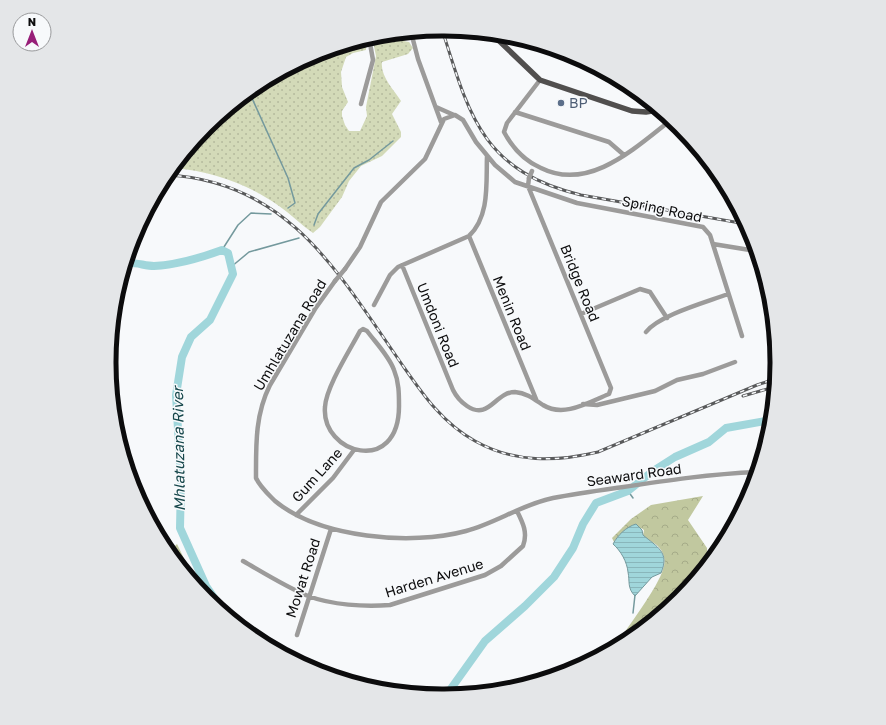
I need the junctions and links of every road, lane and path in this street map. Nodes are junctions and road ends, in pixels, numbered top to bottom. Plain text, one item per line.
1 (413, 38) edge
2 (499, 41) edge
3 (371, 44) edge
4 (540, 80) junction
5 (361, 104) dead end
6 (436, 107) junction
7 (651, 111) edge
8 (515, 112) junction
9 (456, 116) junction
10 (441, 122) junction
11 (666, 124) edge
12 (624, 155) junction
13 (487, 156) junction
14 (535, 166) junction
15 (528, 186) junction
16 (469, 236) junction
17 (713, 244) junction
18 (749, 250) edge
19 (402, 264) junction
20 (728, 294) junction
21 (374, 305) dead end
22 (580, 314) junction
23 (667, 318) junction
24 (646, 332) dead end
25 (742, 336) dead end
26 (735, 362) dead end
27 (536, 399) junction
28 (583, 404) junction
29 (354, 450) junction
30 (750, 473) edge
31 (518, 511) junction
32 (296, 515) junction
33 (331, 529) junction
34 (243, 561) dead end
35 (308, 596) junction
36 (297, 635) dead end

1 - 6 street
2 - 4 main road
3 - 5 street
4 - 7 main road
4 - 8 street
6 - 9 street
6 - 10 street
8 - 12 street
8 - 14 street
9 - 10 street
9 - 13 street
10 - 32 street, Umhlatuzana Road, bridge
11 - 12 street
12 - 14 street
13 - 15 street
13 - 16 street
14 - 15 street, bridge
15 - 17 street, Spring Road
15 - 22 street, Bridge Road
16 - 19 street
16 - 27 street, Menin Road
17 - 18 street
17 - 20 street, Spring Road
19 - 21 street
19 - 27 street, Umdoni Road
20 - 23 street
20 - 25 street, Spring Road
22 - 23 street
22 - 28 street, Bridge Road
23 - 24 street
26 - 28 street
27 - 28 street
29 - 29 street
29 - 32 street, Gum Lane
30 - 31 street, Seaward Road
31 - 33 street, Umhlatuzana Road
31 - 35 street, Harden Avenue
32 - 33 street, Umhlatuzana Road
33 - 35 street, Mowat Road
34 - 35 street, Harden Avenue
35 - 36 street, Mowat Road

